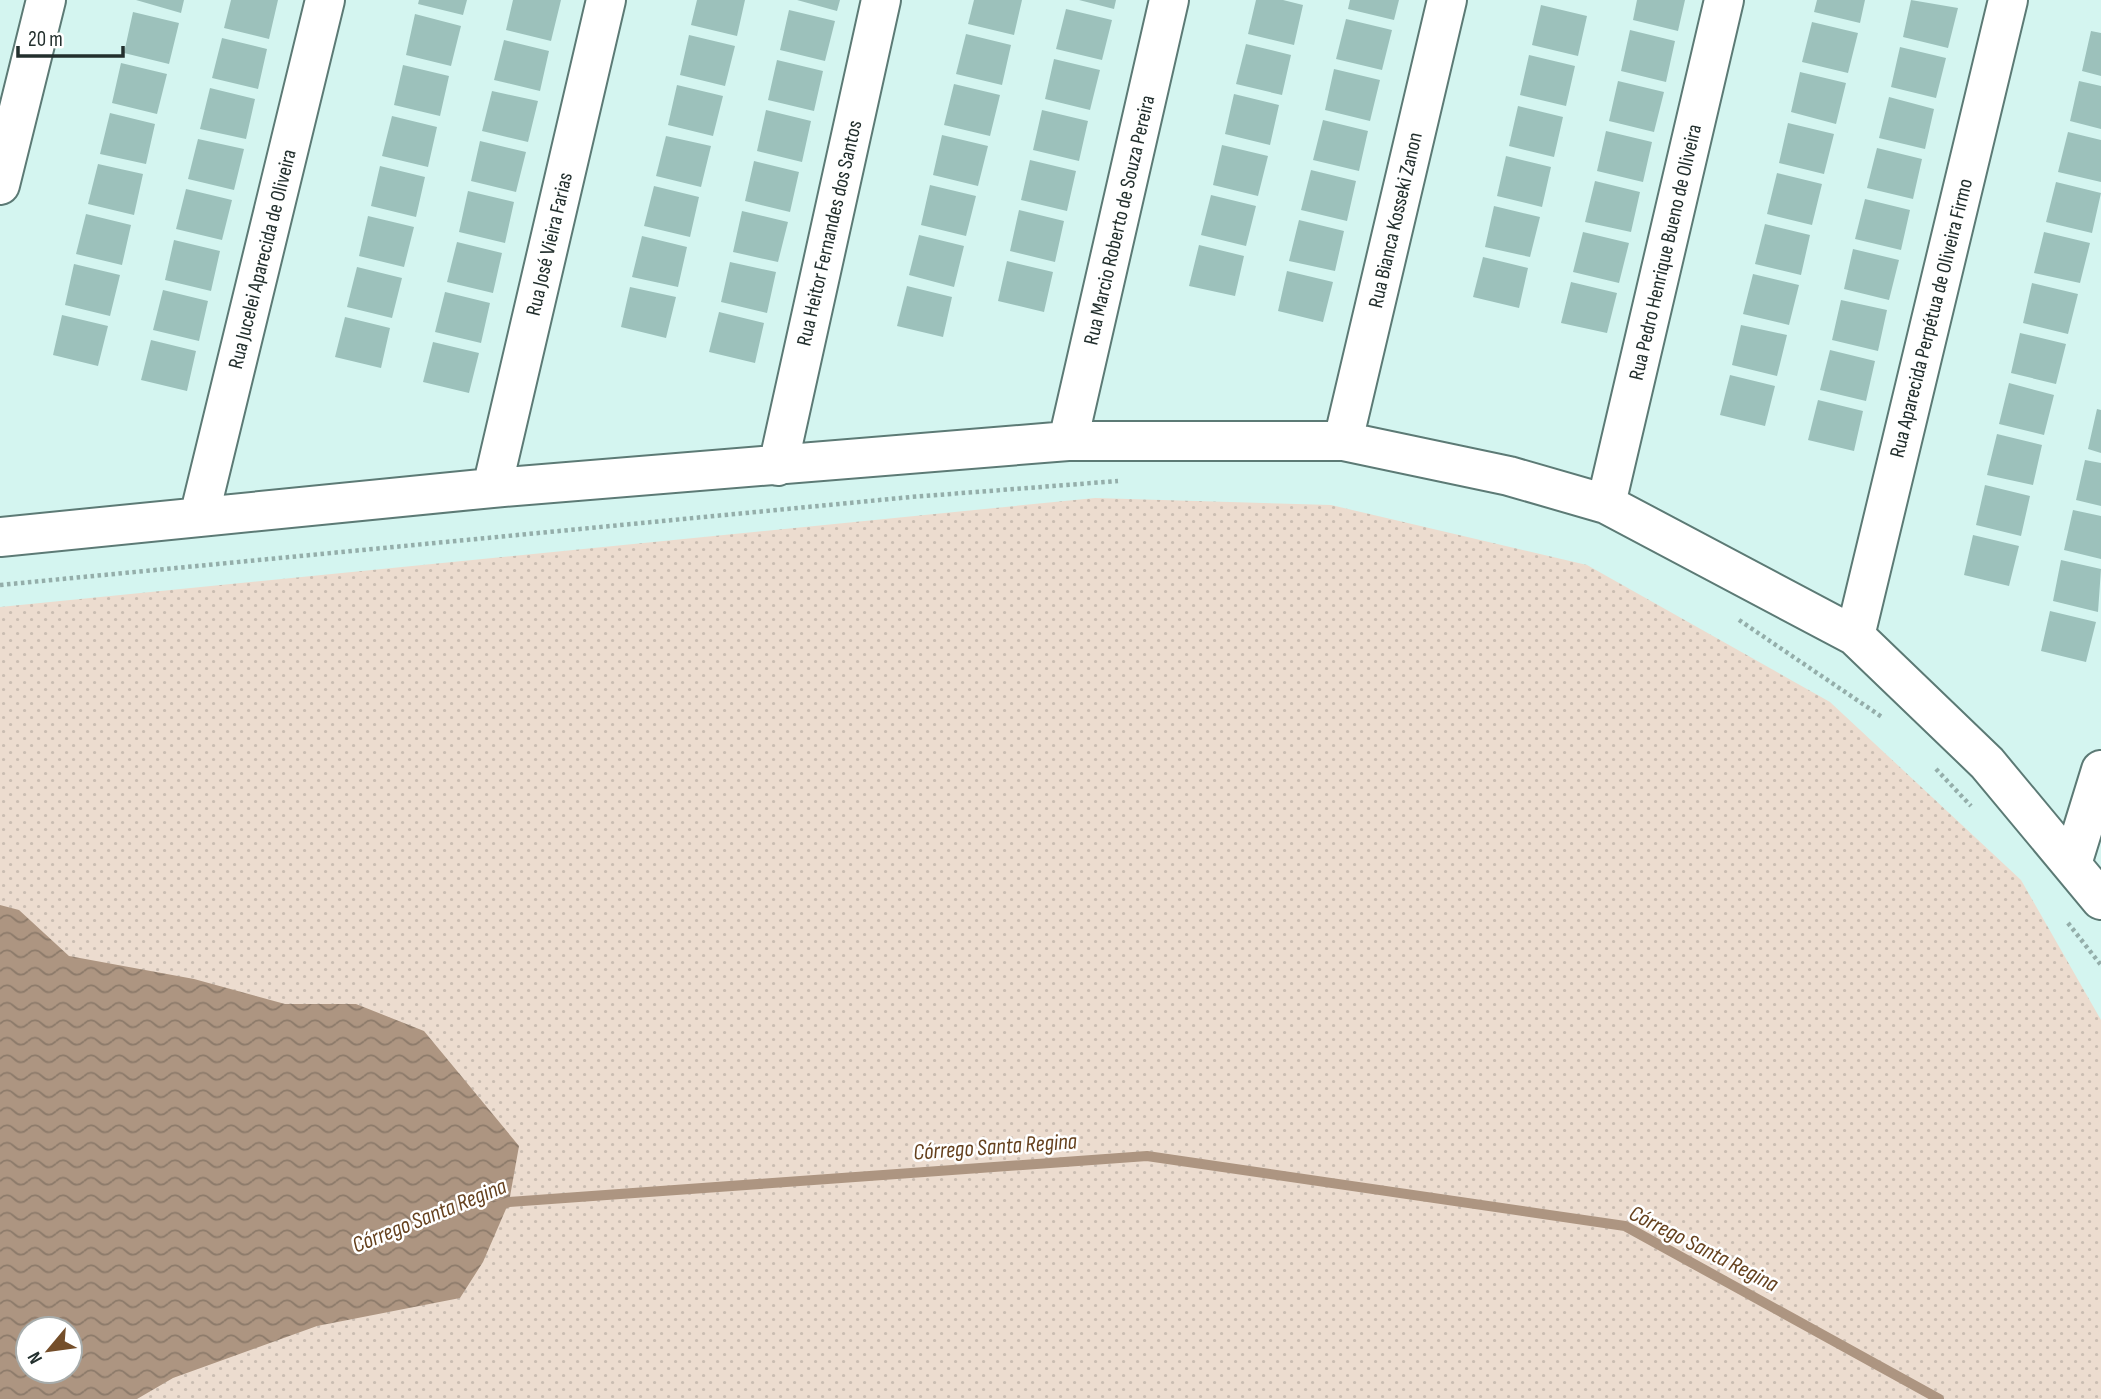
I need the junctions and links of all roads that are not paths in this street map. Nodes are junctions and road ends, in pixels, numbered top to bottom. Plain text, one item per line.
1 (46, 0) edge
2 (325, 0) edge
3 (606, 0) edge
4 (881, 0) edge
5 (1169, 0) edge
6 (1447, 0) edge
7 (1724, 0) edge
8 (2008, 0) edge
9 (0, 184) edge
10 (1068, 441) junction
11 (1343, 441) junction
12 (778, 466) junction
13 (492, 488) junction
14 (1606, 504) junction
15 (199, 517) junction
16 (0, 537) edge
17 (1855, 636) junction
18 (2101, 770) edge
19 (2072, 864) junction
20 (2101, 900) edge

1 - 9 street
2 - 15 street, Rua Jucelei Aparecida de Oliveira
3 - 13 street, Rua José Vieira Farias
4 - 12 street, Rua Heitor Fernandes dos Santos
5 - 10 street, Rua Marcio Roberto de Souza Pereira
6 - 11 street, Rua Bianca Kosseki Zanon
7 - 14 street, Rua Pedro Henrique Bueno de Oliveira
8 - 17 street, Rua Aparecida Perpétua de Oliveira Firmo
10 - 11 street
10 - 12 street
11 - 14 street
12 - 13 street
13 - 15 street
14 - 17 street
15 - 16 street
17 - 19 street
18 - 19 street
19 - 20 street

